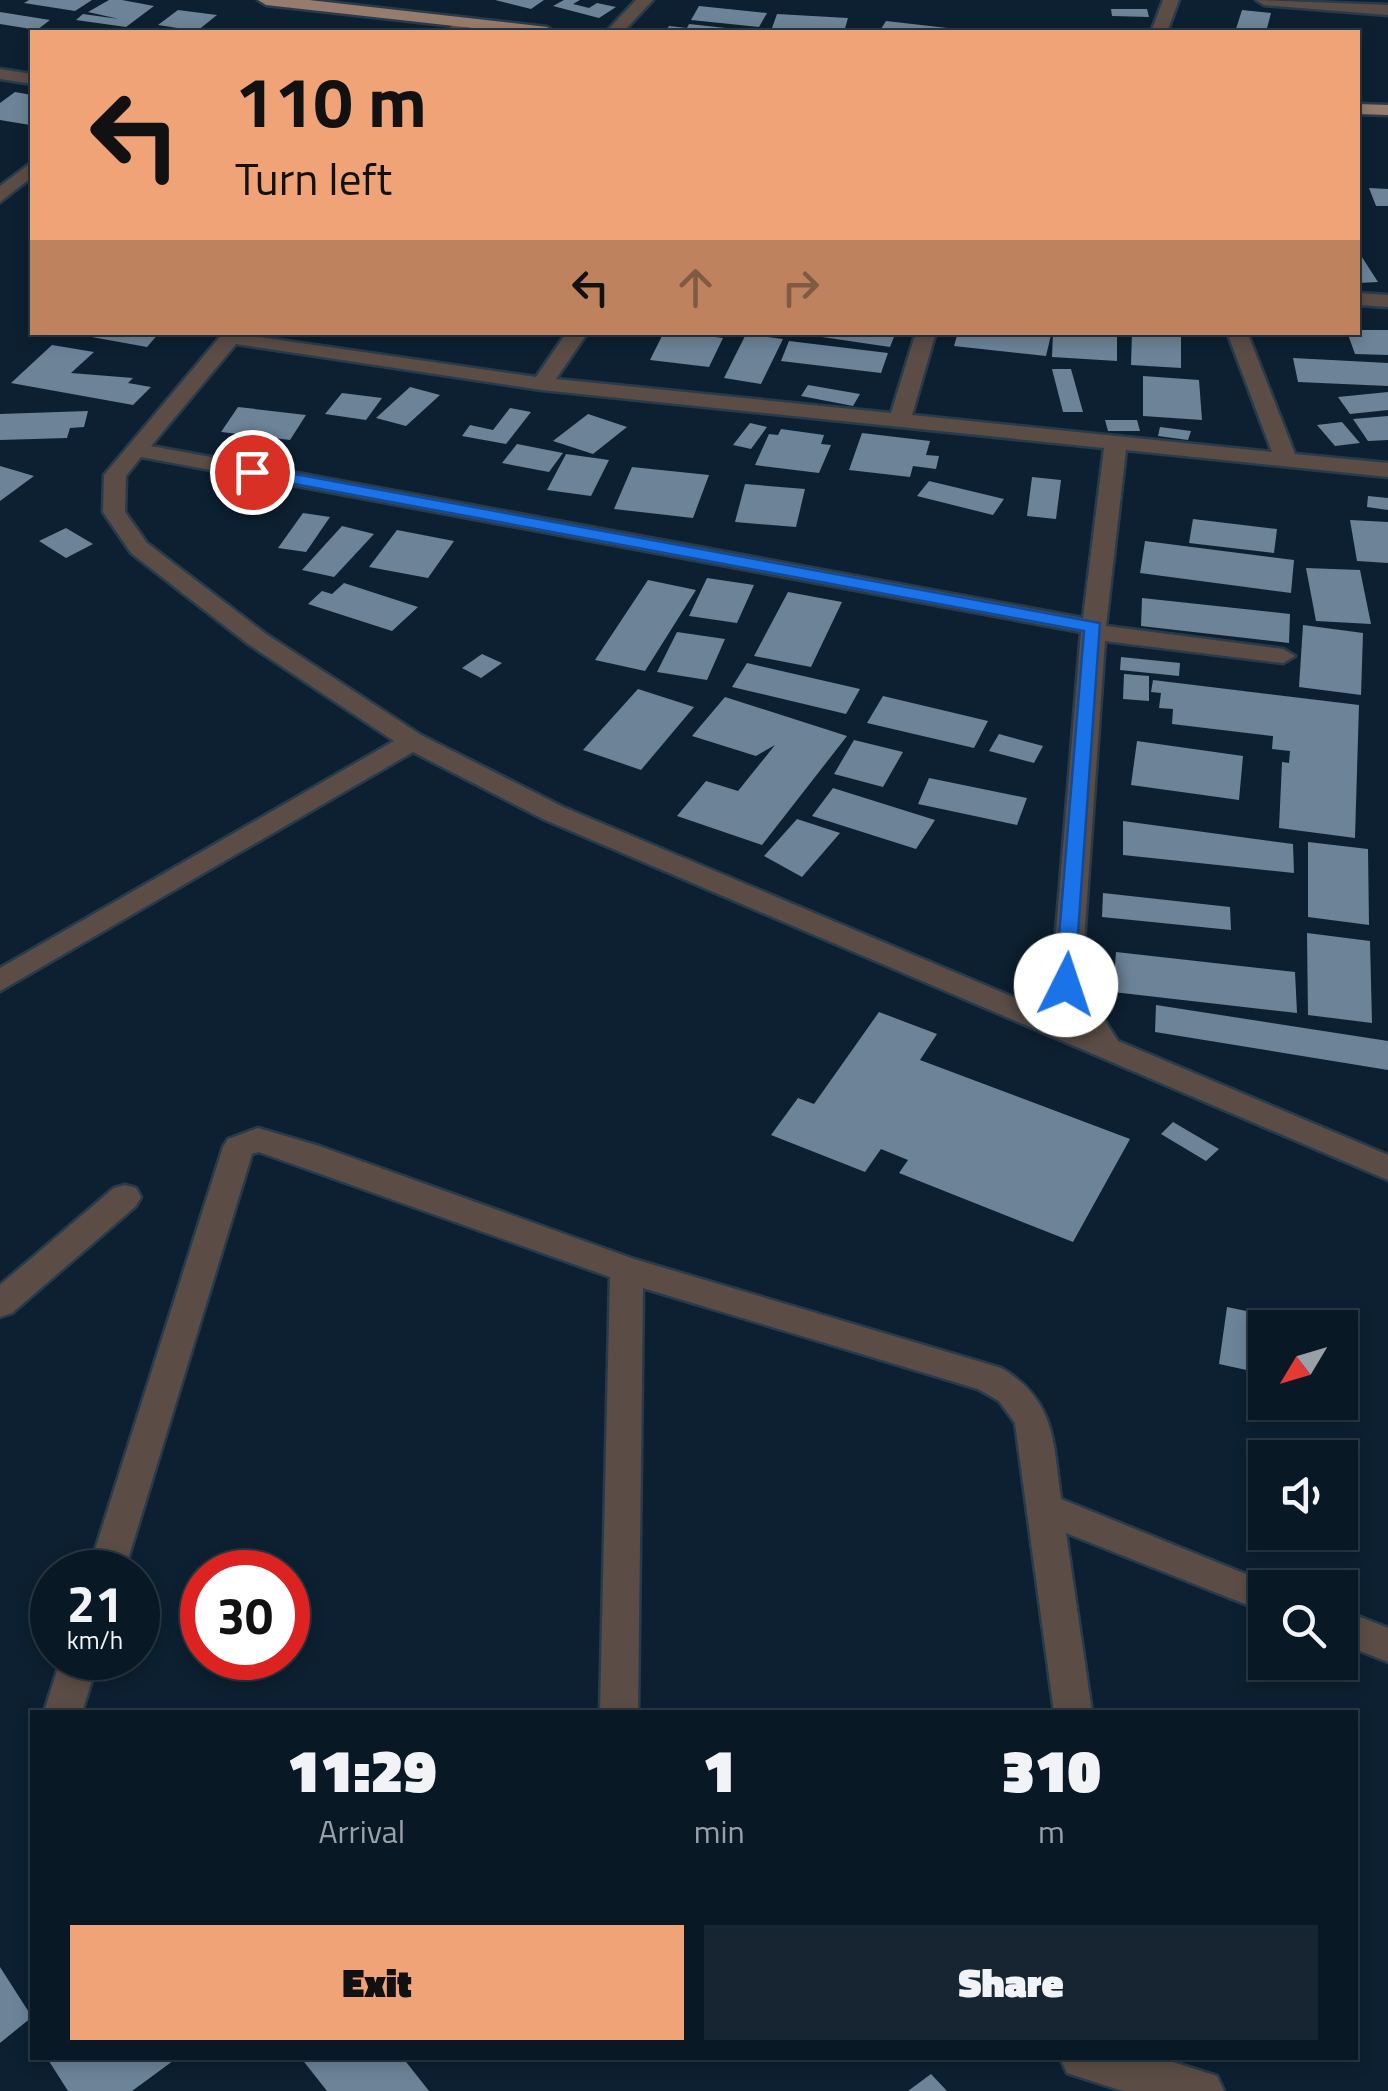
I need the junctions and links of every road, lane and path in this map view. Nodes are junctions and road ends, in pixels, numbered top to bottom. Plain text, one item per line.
1 (266, 0) edge
2 (645, 0) edge
3 (1171, 0) edge
4 (1264, 0) edge
5 (1388, 10) edge
6 (459, 28) edge
7 (503, 30) edge
8 (616, 30) edge
9 (1160, 30) edge
10 (0, 74) edge
11 (30, 79) edge
12 (1360, 108) edge
13 (1388, 110) edge
14 (30, 170) edge
15 (0, 196) edge
16 (1360, 300) edge
17 (1388, 301) edge
18 (233, 335) edge
19 (576, 335) edge
20 (925, 335) edge
21 (1237, 335) edge
22 (542, 384) junction
23 (900, 418) junction
24 (1116, 442) junction
25 (137, 450) junction
26 (1285, 457) junction
27 (1388, 470) edge
28 (1094, 630) junction
29 (1283, 656) dead end
30 (412, 741) junction
31 (4, 972) edge
32 (1066, 985) junction
33 (1010, 1010) junction
34 (1109, 1052) junction
35 (1388, 1168) edge
36 (125, 1197) dead end
37 (628, 1270) junction
38 (0, 1304) edge
39 (1046, 1509) junction
40 (113, 1550) edge
41 (1248, 1589) edge
42 (1358, 1633) edge
43 (1388, 1645) edge
44 (73, 1680) edge
45 (64, 1710) edge
46 (619, 1710) edge
47 (1073, 1710) edge
48 (1106, 2060) edge
49 (1202, 2091) edge

1 - 6 main road
2 - 8 street
3 - 9 street
4 - 5 street
6 - 7 main road
10 - 11 street
12 - 13 main road
14 - 15 street
16 - 17 street
18 - 22 street
18 - 25 street
19 - 22 street
20 - 23 street
21 - 26 street
22 - 23 street
23 - 24 street
24 - 26 street
24 - 28 street
25 - 28 street
25 - 30 street
26 - 27 street
28 - 29 street
28 - 32 street
30 - 31 street
30 - 33 street
32 - 33 street
32 - 34 street
33 - 34 street
34 - 35 street
36 - 38 street
37 - 39 street
37 - 40 street
37 - 46 street
39 - 41 street
39 - 47 street
42 - 43 street
44 - 45 street
48 - 49 street

